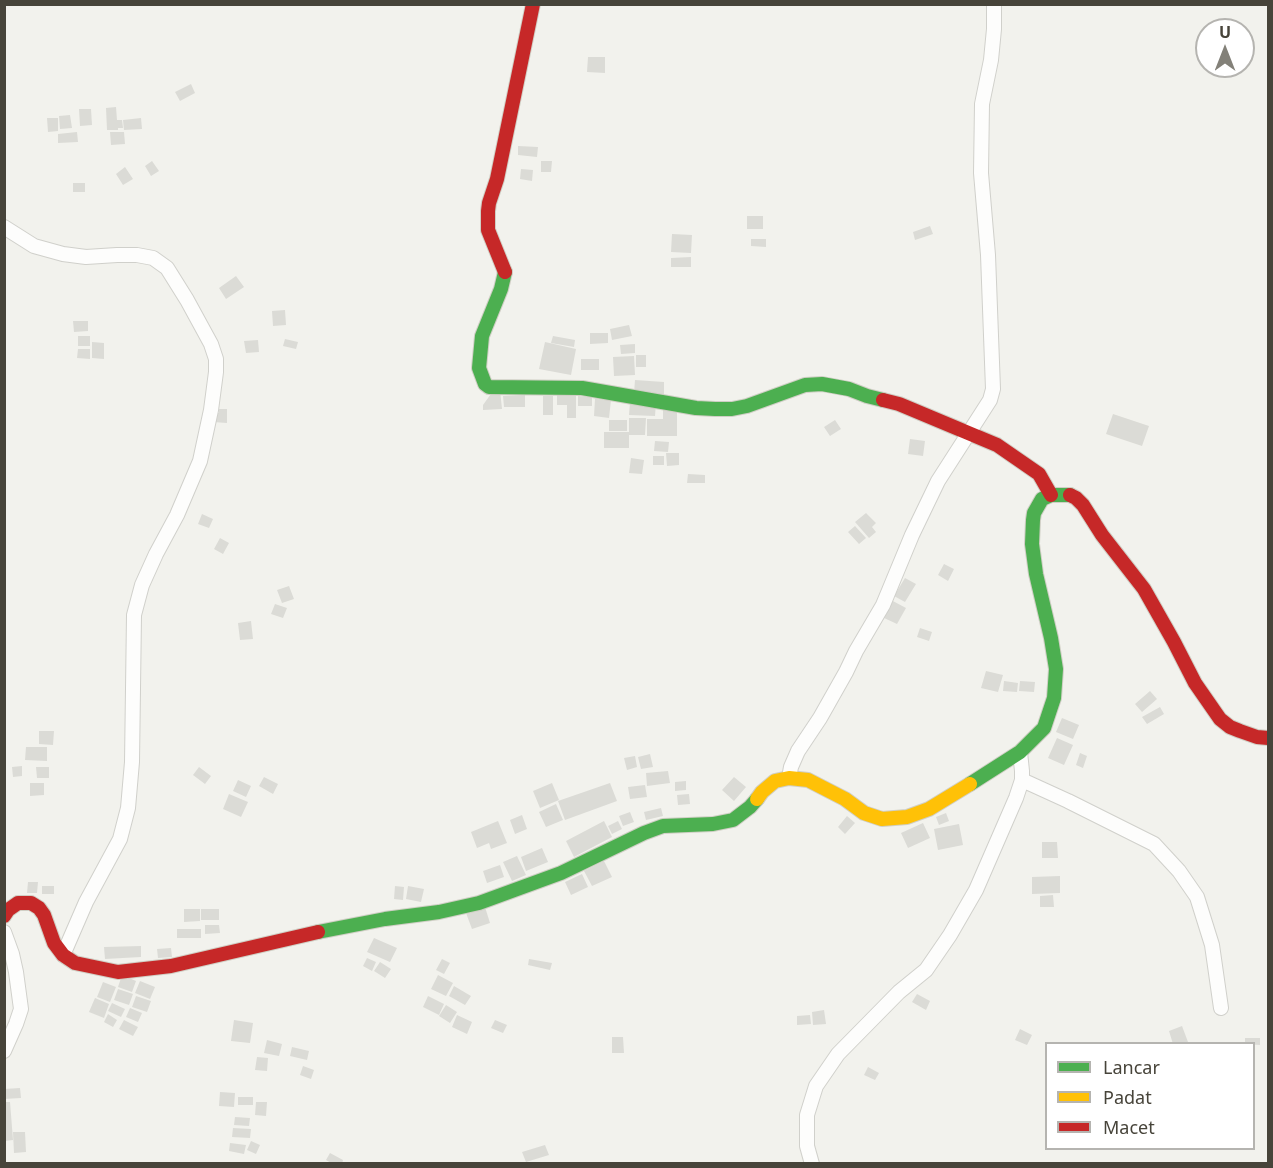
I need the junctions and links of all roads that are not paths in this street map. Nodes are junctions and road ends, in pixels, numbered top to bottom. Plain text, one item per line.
1 (533, 4) edge
2 (994, 4) edge
3 (4, 227) edge
4 (970, 433) junction
5 (1051, 495) junction
6 (1269, 738) edge
7 (1020, 753) junction
8 (789, 778) junction
9 (1022, 780) junction
10 (4, 916) edge
11 (4, 932) edge
12 (63, 954) junction
13 (1221, 1008) dead end
14 (4, 1051) edge
15 (812, 1164) edge

1 - 4 street
2 - 4 street
3 - 12 street
4 - 5 street
4 - 8 street
5 - 6 street
5 - 7 street
7 - 8 street
7 - 9 street
8 - 12 street
9 - 13 street
9 - 15 street
10 - 12 street
11 - 14 street

